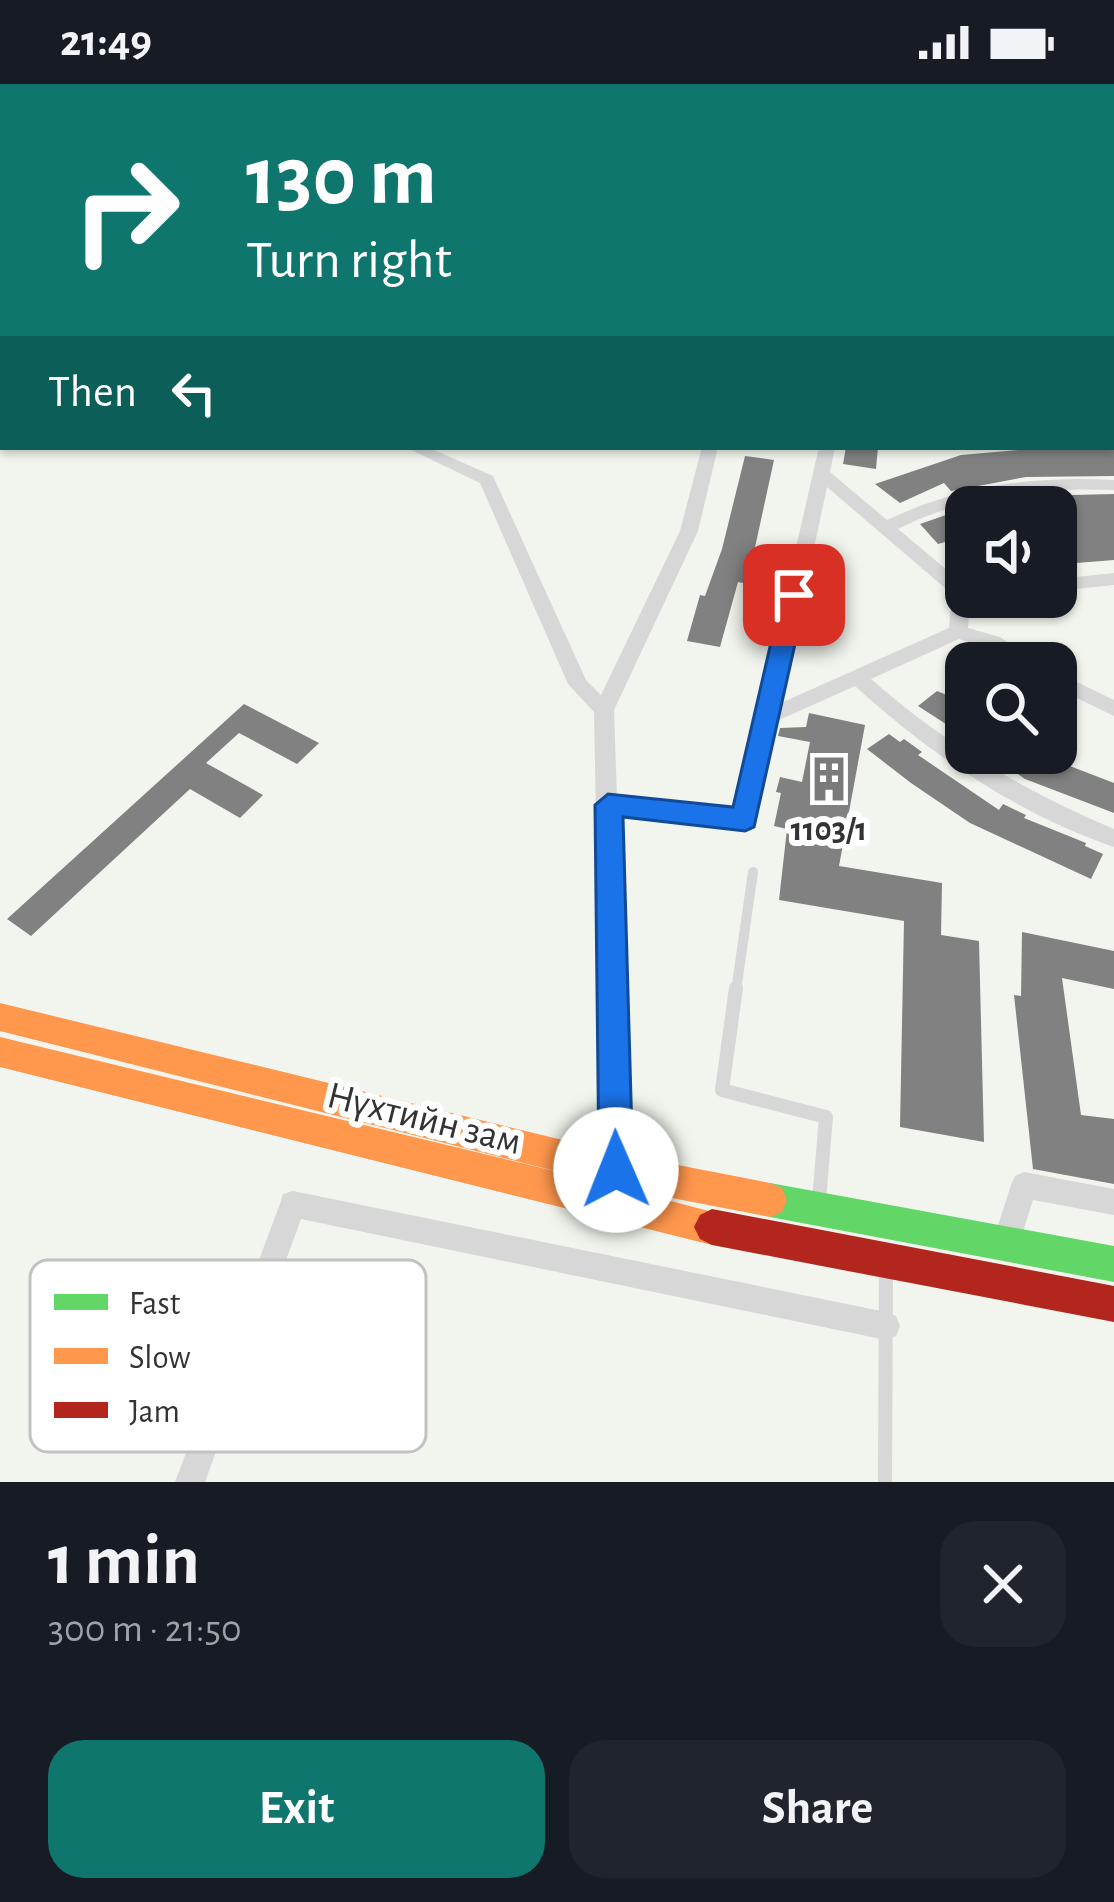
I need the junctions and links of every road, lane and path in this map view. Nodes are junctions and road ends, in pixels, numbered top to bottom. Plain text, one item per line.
1 (419, 450) edge
2 (709, 450) edge
3 (826, 450) edge
4 (821, 473) junction
5 (1114, 485) edge
6 (886, 528) junction
7 (945, 576) edge
8 (1114, 579) edge
9 (1077, 583) edge
10 (960, 618) edge
11 (958, 632) junction
12 (994, 642) edge
13 (856, 677) junction
14 (1077, 690) edge
15 (1114, 709) edge
16 (604, 710) junction
17 (767, 717) junction
18 (608, 805) junction
19 (1114, 838) edge
20 (752, 872) dead end
21 (0, 1017) edge
22 (0, 1052) edge
23 (616, 1170) junction
24 (1114, 1202) edge
25 (818, 1209) junction
26 (1005, 1247) junction
27 (272, 1260) edge
28 (886, 1263) junction
29 (1114, 1264) edge
30 (1114, 1304) edge
31 (886, 1326) junction
32 (201, 1452) edge
33 (190, 1482) edge
34 (884, 1482) edge

1 - 16 street
2 - 16 street
3 - 4 street
4 - 6 street
4 - 17 street
5 - 6 street
6 - 7 street
8 - 9 street
10 - 11 street
11 - 12 street
11 - 13 street
13 - 17 street
13 - 19 street
14 - 15 street
16 - 18 street
17 - 18 street
18 - 23 street
20 - 25 lane
21 - 23 main road, Нүхтийн зам
22 - 28 main road, Нүхтийн зам
23 - 25 main road, Нүхтийн зам
24 - 26 street
25 - 26 main road, Нүхтийн зам
26 - 29 main road, Нүхтийн зам
27 - 31 street
28 - 30 main road, Нүхтийн зам
28 - 31 lane
31 - 34 lane
32 - 33 street

